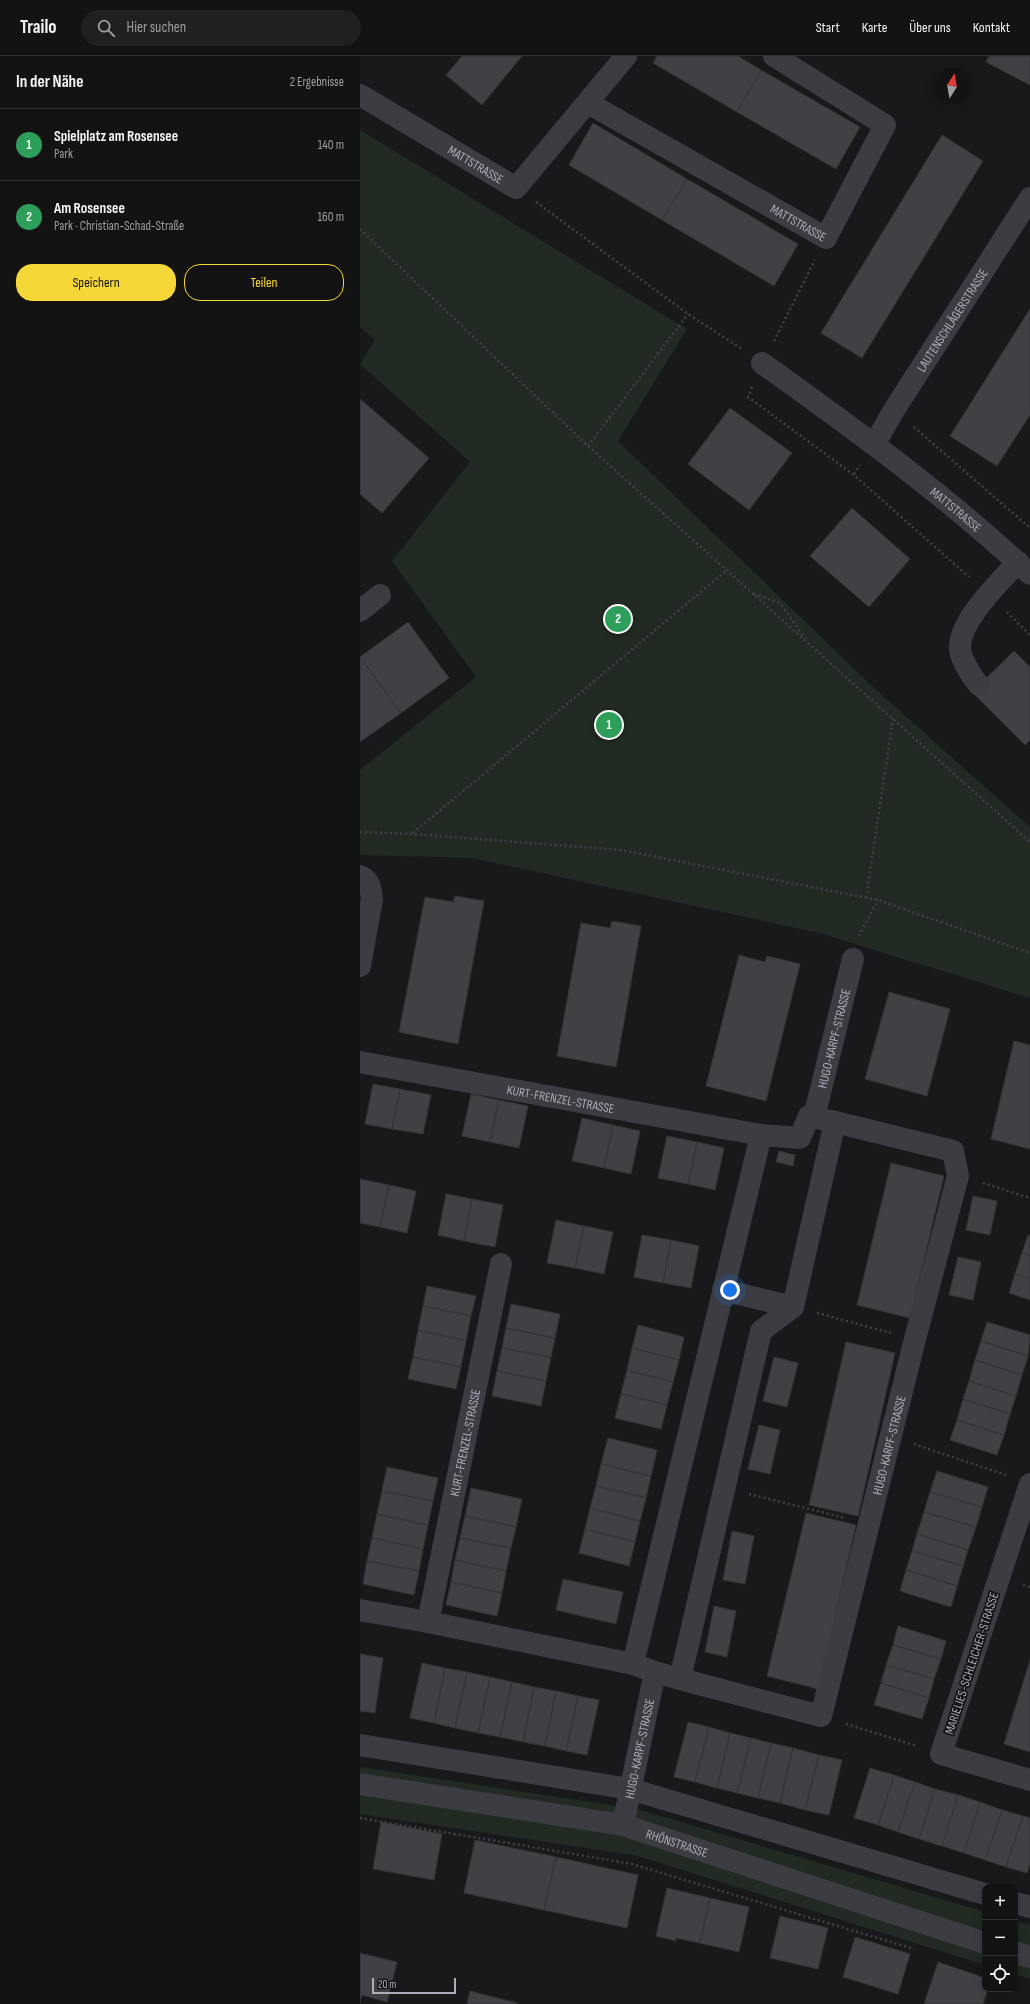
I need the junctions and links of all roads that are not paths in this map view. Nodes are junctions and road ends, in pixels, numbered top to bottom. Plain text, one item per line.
1 (626, 56) edge
2 (774, 56) edge
3 (360, 95) edge
4 (588, 103) junction
5 (1030, 198) edge
6 (762, 363) road end
7 (875, 444) junction
8 (1024, 568) edge
9 (380, 595) dead end
10 (360, 611) edge
11 (979, 685) dead end
12 (360, 876) edge
13 (853, 959) road end
14 (360, 966) edge
15 (360, 1062) edge
16 (814, 1117) junction
17 (835, 1122) junction
18 (761, 1135) junction
19 (501, 1264) dead end
20 (723, 1290) junction
21 (793, 1307) junction
22 (1030, 1484) edge
23 (360, 1610) edge
24 (428, 1622) junction
25 (633, 1664) junction
26 (655, 1672) junction
27 (680, 1679) junction
28 (360, 1745) edge
29 (1030, 1780) edge
30 (360, 1784) edge
31 (630, 1789) junction
32 (623, 1825) junction
33 (982, 1893) edge
34 (1018, 1904) edge
35 (1030, 1907) edge
36 (982, 1942) edge
37 (1018, 1953) edge
38 (1030, 1957) edge

1 - 4 street, MATTSTRASSE
2 - 4 street, MATTSTRASSE
3 - 4 street, MATTSTRASSE
5 - 7 street, LAUTENSCHLÄGERSTRASSE
6 - 7 street, MATTSTRASSE
7 - 8 street, MATTSTRASSE
8 - 11 street
9 - 10 street
12 - 14 street
13 - 16 street, HUGO-KARPF-STRASSE
15 - 18 street, KURT-FRENZEL-STRASSE
16 - 17 street, HUGO-KARPF-STRASSE
16 - 18 street, HUGO-KARPF-STRASSE
17 - 21 street
17 - 27 street, HUGO-KARPF-STRASSE
18 - 20 street
19 - 24 street, KURT-FRENZEL-STRASSE
20 - 21 street
20 - 25 street
21 - 27 street
22 - 29 street, MARIELIES-SCHLEICHER-STRASSE
23 - 24 street
24 - 25 street
25 - 26 street
26 - 27 street
26 - 31 street, HUGO-KARPF-STRASSE
28 - 31 street
30 - 32 street, RHÖNSTRASSE
31 - 32 street, HUGO-KARPF-STRASSE
31 - 33 street
32 - 36 street, RHÖNSTRASSE
34 - 35 street
37 - 38 street

